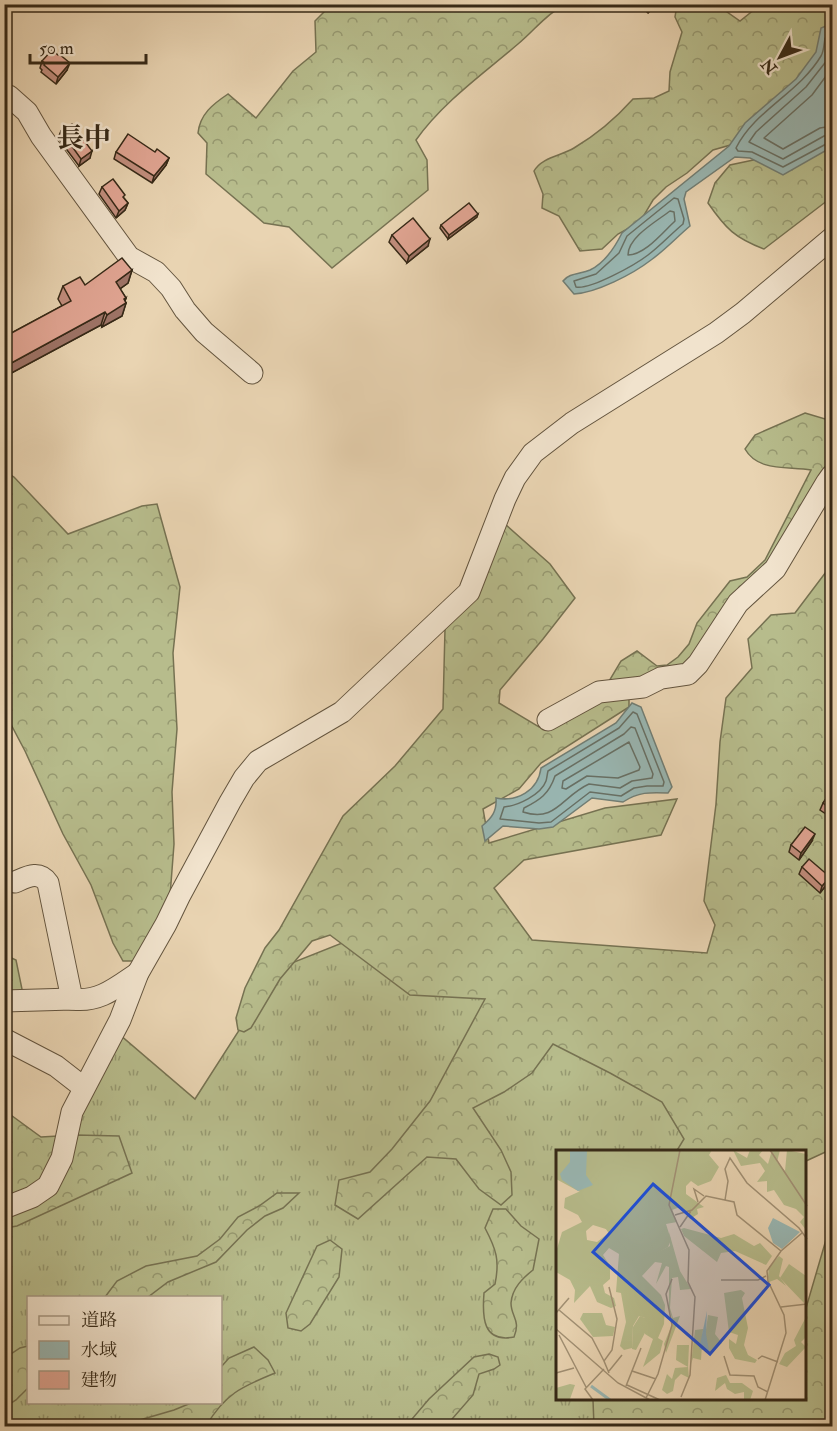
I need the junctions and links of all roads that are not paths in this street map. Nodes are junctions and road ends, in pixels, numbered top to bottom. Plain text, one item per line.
1 (4, 95) edge
2 (832, 237) edge
3 (252, 373) dead end
4 (832, 475) edge
5 (548, 720) dead end
6 (15, 882) dead end
7 (138, 974) junction
8 (72, 999) junction
9 (4, 1001) edge
10 (4, 1039) edge
11 (83, 1087) junction
12 (4, 1208) edge

1 - 3 street
2 - 7 street
4 - 5 street
6 - 8 street
7 - 8 street
7 - 11 street
8 - 9 street
10 - 11 street
11 - 12 street

